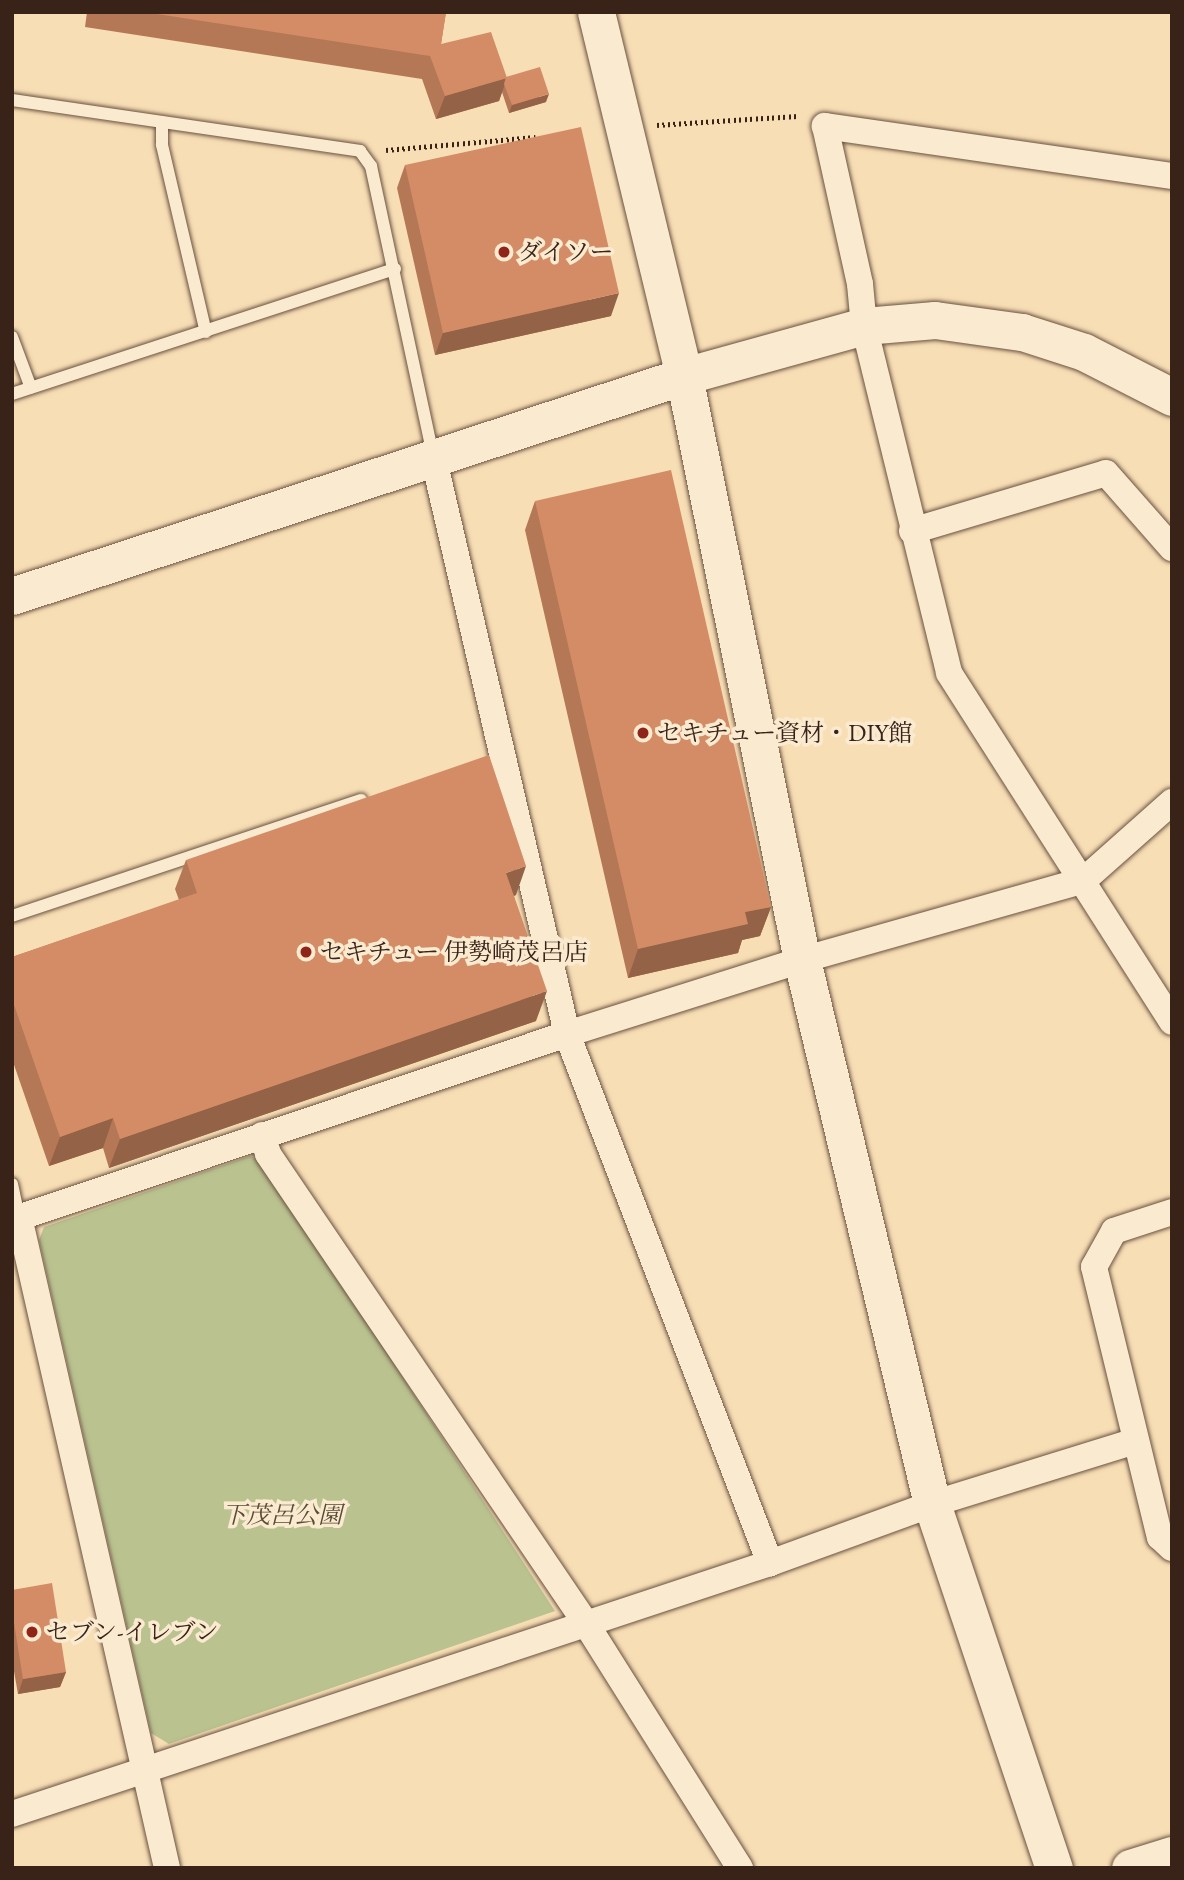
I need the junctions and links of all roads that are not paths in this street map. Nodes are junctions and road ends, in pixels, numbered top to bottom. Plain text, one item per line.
1 (596, 12) edge
2 (12, 100) edge
3 (162, 122) junction
4 (1172, 176) edge
5 (395, 269) junction
6 (864, 326) junction
7 (206, 332) junction
8 (12, 337) edge
9 (684, 376) junction
10 (31, 388) junction
11 (12, 394) edge
12 (1172, 397) edge
13 (434, 460) junction
14 (912, 531) junction
15 (1172, 548) edge
16 (12, 596) edge
17 (369, 797) edge
18 (1172, 802) edge
19 (1084, 880) junction
20 (12, 916) edge
21 (802, 960) junction
22 (1172, 1022) edge
23 (566, 1034) junction
24 (262, 1135) junction
25 (12, 1184) edge
26 (1172, 1212) edge
27 (16, 1218) edge
28 (1135, 1441) junction
29 (932, 1504) junction
30 (1172, 1548) edge
31 (770, 1563) junction
32 (584, 1622) junction
33 (146, 1770) junction
34 (12, 1814) edge
35 (1172, 1856) edge
36 (166, 1868) edge
37 (740, 1868) edge
38 (1054, 1868) edge
39 (1130, 1868) edge

1 - 9 street
2 - 3 lane
3 - 5 lane
3 - 7 lane
4 - 6 street
5 - 7 lane
5 - 13 lane
6 - 9 street
6 - 12 street
6 - 14 street
7 - 10 lane
8 - 10 lane
9 - 13 street
9 - 21 street
10 - 11 lane
13 - 16 street
13 - 23 street
14 - 15 street
14 - 19 street
17 - 20 lane
18 - 19 street
19 - 21 street
19 - 22 street
21 - 23 street
21 - 29 street
23 - 24 street
23 - 31 street
24 - 27 street
24 - 32 street
25 - 27 lane
26 - 28 street
27 - 33 street
28 - 29 street
28 - 30 street
29 - 31 street
29 - 38 street
31 - 32 street
32 - 33 street
32 - 37 street
33 - 34 street
33 - 36 street
35 - 39 street

